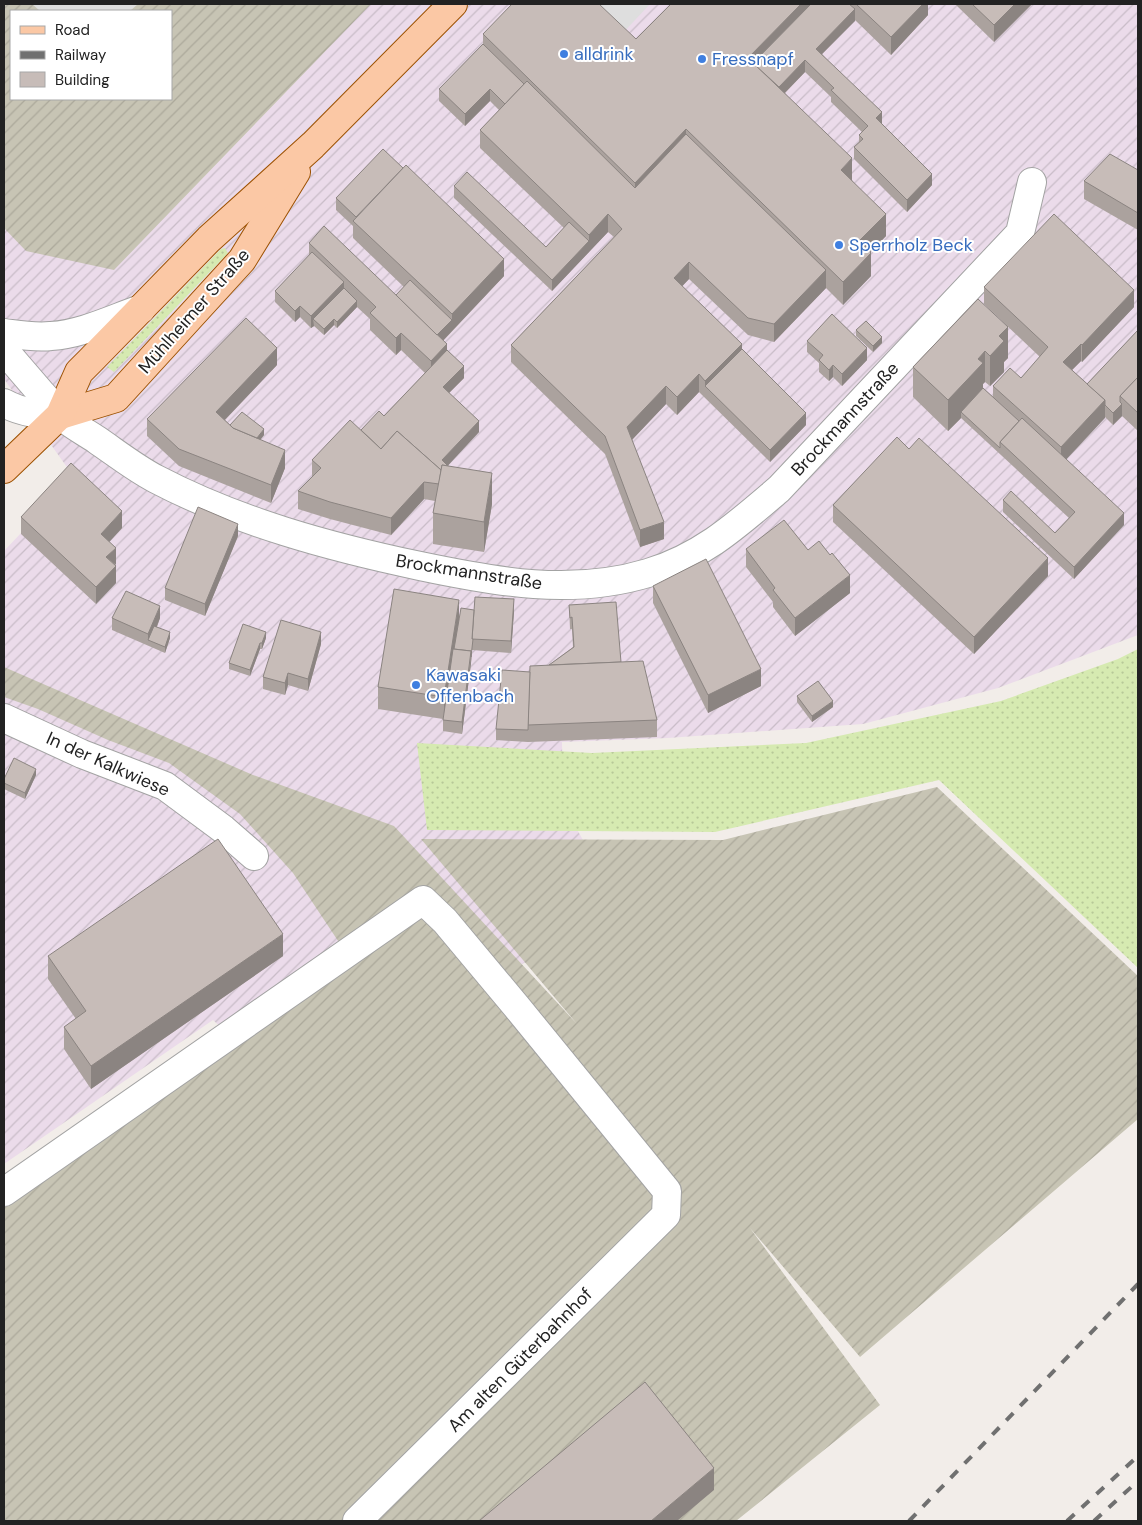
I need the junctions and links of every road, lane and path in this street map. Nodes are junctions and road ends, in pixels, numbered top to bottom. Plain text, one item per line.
1 (453, 4) edge
2 (313, 145) junction
3 (1032, 182) dead end
4 (141, 309) junction
5 (4, 333) edge
6 (4, 350) edge
7 (4, 403) edge
8 (60, 415) junction
9 (4, 469) edge
10 (4, 718) edge
11 (254, 856) dead end
12 (4, 1192) edge
13 (357, 1521) edge

1 - 2 main road, Mühlheimer Straße
2 - 4 main road, Mühlheimer Straße
2 - 8 main road, Mühlheimer Straße
3 - 8 street, Brockmannstraße
4 - 5 street
4 - 8 main road, Mühlheimer Straße
6 - 8 street, Brockmannstraße
7 - 8 street
8 - 9 main road, Mühlheimer Straße
10 - 11 street, In der Kalkwiese
12 - 13 street, Am alten Güterbahnhof

